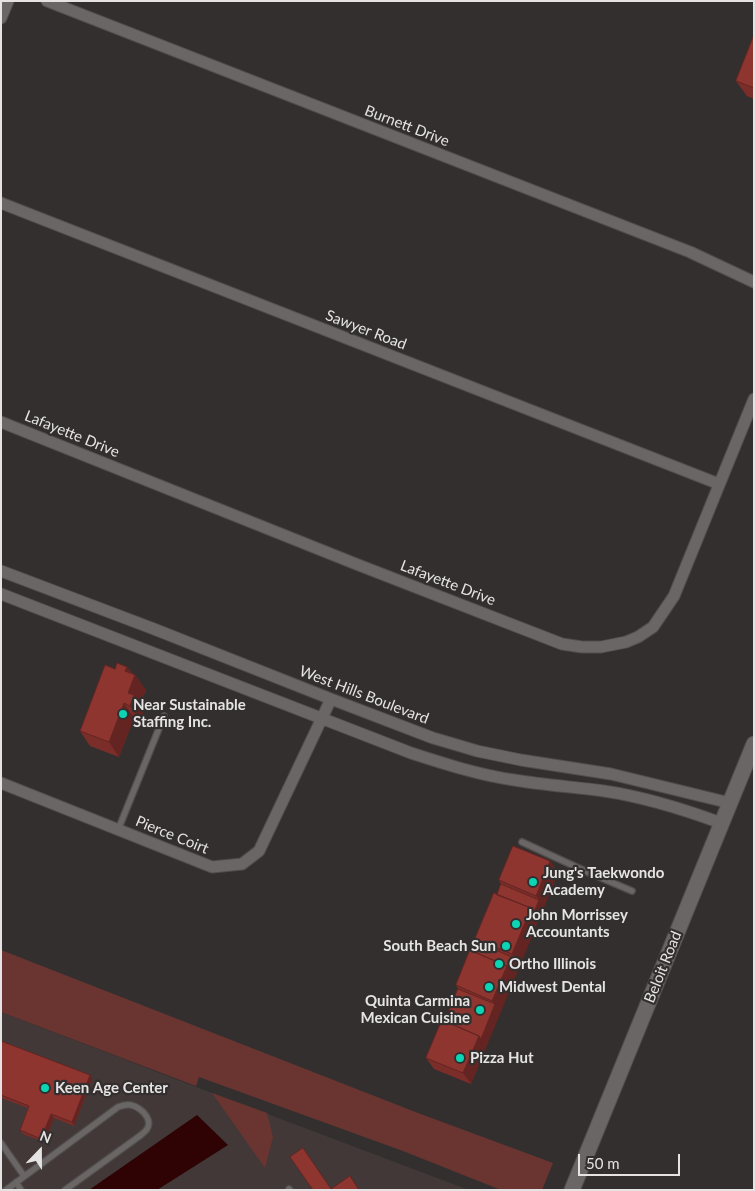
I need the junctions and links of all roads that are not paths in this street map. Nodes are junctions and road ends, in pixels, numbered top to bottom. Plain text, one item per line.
1 (8, 1) edge
2 (47, 1) edge
3 (1, 18) edge
4 (1, 204) edge
5 (754, 282) edge
6 (754, 399) edge
7 (1, 422) edge
8 (720, 484) junction
9 (1, 572) edge
10 (1, 594) edge
11 (331, 699) junction
12 (164, 716) dead end
13 (321, 718) junction
14 (754, 744) edge
15 (1, 782) edge
16 (730, 803) junction
17 (721, 824) junction
18 (118, 830) junction
19 (522, 842) dead end
20 (632, 891) dead end
21 (1, 1143) edge
22 (24, 1176) junction
23 (16, 1182) junction
24 (6, 1190) edge
25 (21, 1190) edge
26 (65, 1190) edge
27 (572, 1190) edge

1 - 3 street
2 - 5 street, Burnett Drive
4 - 8 street, Sawyer Road
6 - 8 street, Lafayette Drive
7 - 8 street, Lafayette Drive
9 - 11 street, West Hills Boulevard
10 - 13 street
11 - 13 street, Pierce Coirt
11 - 16 street, West Hills Boulevard
12 - 18 lane
13 - 17 street
13 - 18 street, Pierce Coirt
14 - 16 main road, Beloit Road
15 - 18 street, Pierce Coirt
16 - 17 main road, Beloit Road
17 - 27 main road, Beloit Road
19 - 20 lane
21 - 22 lane
22 - 23 lane
22 - 26 lane
23 - 24 lane
23 - 25 lane

